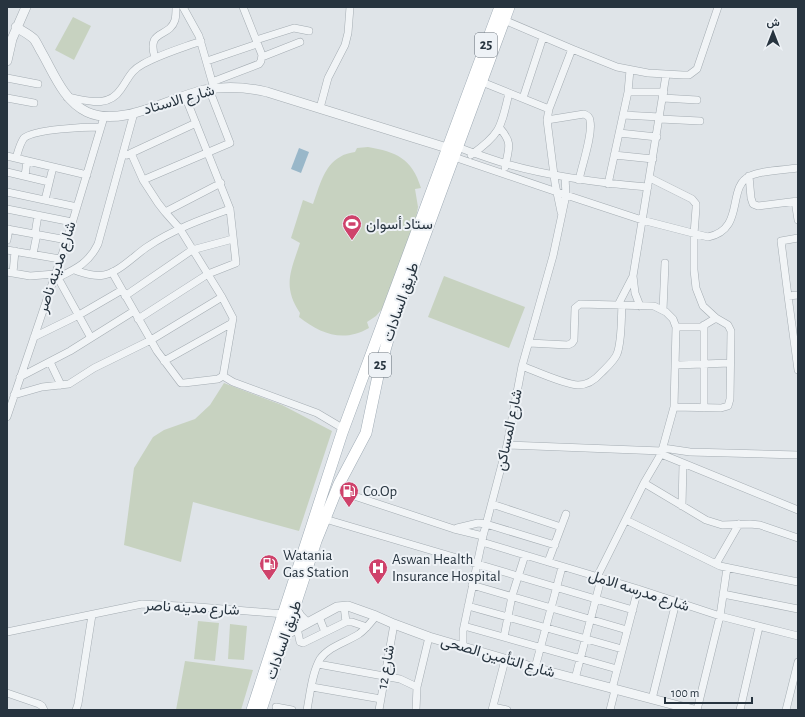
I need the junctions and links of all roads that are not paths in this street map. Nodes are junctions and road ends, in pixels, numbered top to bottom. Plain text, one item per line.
1 (26, 7) edge
2 (176, 7) edge
3 (183, 7) edge
4 (243, 7) edge
5 (350, 7) edge
6 (500, 7) edge
7 (509, 7) edge
8 (718, 7) edge
9 (504, 20) junction
10 (16, 27) junction
11 (309, 31) dead end
12 (543, 37) junction
13 (10, 38) edge
14 (201, 41) junction
15 (257, 42) junction
16 (300, 42) dead end
17 (572, 49) junction
18 (262, 57) junction
19 (155, 58) junction
20 (7, 61) edge
21 (206, 61) junction
22 (630, 70) junction
23 (666, 75) junction
24 (7, 78) edge
25 (482, 82) junction
26 (38, 84) dead end
27 (212, 86) junction
28 (628, 92) junction
29 (509, 93) junction
30 (664, 95) junction
31 (185, 96) junction
32 (67, 97) junction
33 (7, 98) edge
34 (523, 98) junction
35 (697, 100) dead end
36 (34, 103) dead end
37 (320, 108) junction
38 (549, 109) junction
39 (134, 113) junction
40 (623, 116) junction
41 (104, 117) junction
42 (660, 118) junction
43 (547, 120) junction
44 (700, 121) dead end
45 (196, 123) junction
46 (101, 127) junction
47 (499, 127) junction
48 (619, 134) junction
49 (656, 137) junction
50 (208, 152) junction
51 (131, 153) junction
52 (456, 153) junction
53 (474, 153) junction
54 (614, 155) junction
55 (7, 156) edge
56 (123, 156) junction
57 (16, 158) junction
58 (653, 159) junction
59 (27, 161) junction
60 (506, 164) junction
61 (53, 167) junction
62 (798, 168) edge
63 (7, 172) edge
64 (504, 174) junction
65 (87, 175) junction
66 (554, 175) junction
67 (24, 176) junction
68 (749, 176) junction
69 (565, 177) junction
70 (650, 178) junction
71 (143, 180) junction
72 (579, 180) junction
73 (49, 182) junction
74 (221, 183) junction
75 (608, 184) junction
76 (648, 187) junction
77 (7, 192) edge
78 (557, 192) junction
79 (566, 195) junction
80 (45, 200) junction
81 (796, 201) edge
82 (77, 207) junction
83 (230, 209) junction
84 (7, 210) edge
85 (165, 212) junction
86 (562, 214) junction
87 (38, 215) junction
88 (642, 220) junction
89 (798, 220) edge
90 (72, 222) junction
91 (8, 229) edge
92 (180, 230) junction
93 (36, 234) junction
94 (694, 234) junction
95 (798, 238) edge
96 (232, 239) junction
97 (7, 240) edge
98 (67, 240) junction
99 (7, 250) edge
100 (192, 250) junction
101 (15, 251) junction
102 (33, 254) junction
103 (60, 259) junction
104 (665, 263) dead end
105 (74, 270) junction
106 (112, 272) junction
107 (10, 273) edge
108 (208, 274) junction
109 (633, 276) junction
110 (55, 277) junction
111 (124, 293) junction
112 (798, 295) edge
113 (788, 296) junction
114 (222, 297) junction
115 (620, 305) junction
116 (640, 306) junction
117 (663, 310) junction
118 (134, 311) junction
119 (79, 315) junction
120 (138, 318) junction
121 (716, 318) junction
122 (232, 323) junction
123 (704, 325) junction
124 (676, 327) junction
125 (34, 337) junction
126 (91, 338) junction
127 (151, 340) junction
128 (529, 343) junction
129 (164, 361) junction
130 (797, 361) edge
131 (50, 362) junction
132 (730, 363) junction
133 (704, 364) junction
134 (676, 365) junction
135 (522, 366) junction
136 (798, 370) edge
137 (223, 376) junction
138 (20, 377) junction
139 (61, 385) junction
140 (14, 395) junction
141 (356, 397) junction
142 (371, 404) junction
143 (674, 407) junction
144 (704, 408) junction
145 (349, 415) junction
146 (7, 417) edge
147 (369, 423) junction
148 (343, 431) junction
149 (362, 443) junction
150 (507, 445) junction
151 (662, 451) junction
152 (336, 452) junction
153 (798, 455) edge
154 (352, 458) junction
155 (683, 464) junction
156 (644, 484) junction
157 (336, 490) junction
158 (492, 504) junction
159 (682, 506) junction
160 (798, 510) edge
161 (566, 514) dead end
162 (325, 519) junction
163 (626, 520) junction
164 (486, 524) junction
165 (739, 524) junction
166 (561, 527) junction
167 (454, 528) junction
168 (798, 538) edge
169 (482, 539) junction
170 (554, 545) junction
171 (525, 555) junction
172 (548, 562) junction
173 (477, 564) junction
174 (716, 564) junction
175 (562, 566) junction
176 (727, 568) junction
177 (518, 576) junction
178 (599, 578) junction
179 (798, 582) edge
180 (472, 585) junction
181 (557, 587) junction
182 (638, 590) junction
183 (722, 594) junction
184 (512, 596) junction
185 (596, 599) junction
186 (676, 602) junction
187 (344, 606) junction
188 (468, 606) junction
189 (295, 608) junction
190 (551, 608) junction
191 (798, 609) edge
192 (633, 610) junction
193 (284, 614) junction
194 (92, 615) junction
195 (376, 616) junction
196 (720, 616) junction
197 (319, 617) junction
198 (508, 617) junction
199 (591, 619) junction
200 (307, 622) junction
201 (346, 622) junction
202 (394, 624) junction
203 (464, 626) junction
204 (367, 627) junction
205 (759, 627) junction
206 (297, 628) junction
207 (546, 628) junction
208 (627, 630) junction
209 (7, 632) edge
210 (325, 632) junction
211 (287, 634) junction
212 (798, 636) edge
213 (429, 637) junction
214 (504, 637) junction
215 (586, 639) junction
216 (541, 647) junction
217 (463, 648) junction
218 (622, 649) junction
219 (580, 658) junction
220 (504, 660) junction
221 (798, 662) edge
222 (318, 664) junction
223 (535, 668) junction
224 (618, 668) junction
225 (384, 676) junction
226 (575, 679) junction
227 (312, 686) junction
228 (417, 687) junction
229 (614, 689) junction
230 (7, 693) edge
231 (381, 699) junction
232 (652, 699) junction
233 (276, 707) dead end
234 (493, 708) edge
235 (44, 710) edge
236 (76, 710) edge
237 (252, 710) edge
238 (261, 710) edge
239 (292, 710) edge
240 (307, 710) edge
241 (379, 710) edge
242 (416, 710) edge
243 (506, 710) edge
244 (610, 710) edge
245 (696, 710) edge
246 (740, 710) edge
247 (786, 710) edge

1 - 10 street
2 - 19 street
3 - 14 street
4 - 15 street
5 - 37 street
6 - 52 main road, طريق السادات / 25
7 - 9 main road, طريق السادات / 25
8 - 23 street
9 - 12 street
9 - 25 main road, طريق السادات / 25
10 - 13 street
10 - 32 street, شارع الاستاد
11 - 15 street
12 - 17 street
12 - 34 street
13 - 20 street
14 - 19 street
14 - 21 street
15 - 18 street
15 - 21 street
16 - 18 street
17 - 22 street
17 - 38 street, شارع المساكن
18 - 27 street
19 - 32 street
21 - 27 street
22 - 23 street
22 - 28 street
23 - 30 street
24 - 26 street
25 - 29 street
25 - 52 main road, طريق السادات / 25
27 - 31 street, شارع الاستاد
27 - 37 street, شارع الاستاد
27 - 50 street
28 - 30 street
28 - 40 street
29 - 34 street
29 - 47 street
30 - 35 street
30 - 42 street
31 - 39 street, شارع الاستاد
31 - 45 street
32 - 41 street, شارع الاستاد
33 - 36 street
34 - 38 street
37 - 52 street, شارع الاستاد
38 - 43 street, شارع المساكن
39 - 41 street, شارع الاستاد
39 - 56 street
40 - 42 street
40 - 48 street
41 - 46 street, شارع مدينه ناصر
42 - 44 street
42 - 49 street
43 - 66 street, شارع المساكن
43 - 72 street
45 - 50 street
45 - 51 street
46 - 57 street
46 - 65 street, شارع مدينه ناصر
47 - 53 street
47 - 60 street
48 - 49 street
48 - 54 street
49 - 58 street
50 - 71 street
50 - 74 street
51 - 56 street
51 - 71 street
52 - 53 street
52 - 53 street
52 - 64 street
52 - 141 main road, طريق السادات / 25
52 - 142 main road, طريق السادات / 25
53 - 60 street
54 - 58 street
54 - 75 street
55 - 57 street
56 - 105 street
57 - 59 street
58 - 70 street
59 - 61 street
59 - 67 street
60 - 64 street
60 - 66 street
61 - 65 street
61 - 73 street
62 - 68 street
63 - 67 street
64 - 78 street
65 - 82 street, شارع مدينه ناصر
66 - 69 street
66 - 78 street, شارع المساكن
67 - 73 street
68 - 81 street
68 - 94 street
69 - 72 street
69 - 79 street, شارع المساكن
70 - 76 street
70 - 94 street
71 - 85 street
72 - 75 street
73 - 80 street
74 - 83 street
74 - 85 street
75 - 76 street
76 - 88 street
77 - 80 street
78 - 79 street
78 - 86 street, شارع المساكن
79 - 86 street, شارع المساكن
79 - 88 street
80 - 82 street
81 - 89 street
82 - 90 street, شارع مدينه ناصر
83 - 92 street
83 - 96 street
84 - 87 street
85 - 92 street
86 - 128 street, شارع المساكن
87 - 90 street
87 - 93 street
88 - 94 street
88 - 109 street
90 - 98 street, شارع مدينه ناصر
91 - 93 street
91 - 97 street
92 - 100 street
92 - 106 street
93 - 98 street
93 - 102 street
94 - 121 street
95 - 113 street
96 - 100 street
96 - 108 street
98 - 103 street, شارع مدينه ناصر
99 - 101 street
100 - 108 street
100 - 111 street
101 - 102 street
101 - 107 street
102 - 103 street
103 - 110 street, شارع مدينه ناصر
104 - 117 street
105 - 106 street
105 - 110 street
106 - 111 street
107 - 110 street
108 - 114 street
108 - 120 street
109 - 115 street
109 - 116 street
110 - 119 street
110 - 125 street, شارع مدينه ناصر
111 - 118 street
111 - 119 street
112 - 113 street
113 - 130 street
114 - 122 street
114 - 127 street
115 - 116 street
115 - 128 street
115 - 135 street
116 - 117 street
117 - 124 street
118 - 120 street
118 - 126 street
119 - 125 street
119 - 126 street
120 - 127 street
121 - 123 street
121 - 132 street
122 - 129 street
122 - 137 street
123 - 124 street
123 - 133 street
124 - 134 street
125 - 138 street, شارع مدينه ناصر
126 - 131 street
127 - 129 street
127 - 139 street
128 - 135 street, شارع المساكن
129 - 137 street
130 - 136 street
131 - 138 street
131 - 139 street
132 - 133 street
132 - 144 street
133 - 134 street
133 - 144 street
134 - 143 street
135 - 150 street, شارع المساكن
137 - 148 street
138 - 140 street, شارع مدينه ناصر
139 - 140 street
140 - 146 street, شارع مدينه ناصر
141 - 142 main road
141 - 145 main road, طريق السادات / 25
142 - 147 main road, طريق السادات / 25
143 - 144 street
143 - 151 street
145 - 147 main road
145 - 148 main road, طريق السادات / 25
147 - 149 main road, طريق السادات / 25
148 - 149 main road
148 - 152 main road, طريق السادات / 25
149 - 154 main road, طريق السادات / 25
150 - 151 street
150 - 158 street, شارع المساكن
151 - 153 street
151 - 155 street
151 - 156 street
152 - 154 main road
152 - 193 main road, طريق السادات / 25
154 - 157 main road, طريق السادات / 25
155 - 159 street
155 - 160 street
156 - 159 street
156 - 163 street
157 - 162 main road, طريق السادات / 25
157 - 167 street, شارع مدرسه الامل
158 - 164 street, شارع المساكن
158 - 166 street
159 - 165 street
161 - 166 street
162 - 173 street
162 - 189 main road, طريق السادات / 25
163 - 174 street
163 - 178 street
164 - 167 street
164 - 169 street, شارع المساكن
164 - 170 street
165 - 168 street
165 - 174 street
166 - 170 street
167 - 169 street, شارع مدرسه الامل
169 - 171 street, شارع مدرسه الامل
169 - 173 street, شارع المساكن
170 - 172 street
171 - 172 street, شارع مدرسه الامل
171 - 177 street
172 - 175 street, شارع مدرسه الامل
173 - 177 street
173 - 180 street, شارع المساكن
174 - 176 street
175 - 178 street, شارع مدرسه الامل
175 - 181 street
176 - 179 street
176 - 183 street
177 - 181 street
177 - 184 street
178 - 182 street, شارع مدرسه الامل
178 - 185 street
180 - 184 street
180 - 188 street, شارع المساكن
181 - 185 street
181 - 190 street
182 - 186 street, شارع مدرسه الامل
182 - 192 street
183 - 191 street
183 - 196 street
184 - 190 street
184 - 198 street
185 - 192 street
185 - 199 street
186 - 196 street, شارع مدرسه الامل
186 - 232 street
187 - 195 street, شارع التأمين الصحى
187 - 197 street
187 - 201 street
188 - 198 street
188 - 203 street, شارع المساكن
189 - 200 street
189 - 211 main road, طريق السادات / 25
190 - 199 street
190 - 207 street
192 - 208 street
193 - 194 street, شارع مدينه ناصر
193 - 237 main road, طريق السادات / 25
194 - 209 street, شارع مدينه ناصر
194 - 236 street
195 - 202 street, شارع التأمين الصحى
195 - 204 street
196 - 205 street, شارع مدرسه الامل
196 - 245 street
197 - 200 street
197 - 210 street
198 - 207 street
198 - 214 street
199 - 208 street
199 - 215 street
200 - 206 street
201 - 204 street
201 - 210 street
202 - 213 street, شارع التأمين الصحى
202 - 225 street, شارع 12
203 - 214 street
203 - 217 street, شارع المساكن
204 - 222 street
205 - 212 street, شارع مدرسه الامل
205 - 246 street
206 - 210 street
206 - 211 street
207 - 215 street
207 - 216 street
208 - 218 street
211 - 238 main road, طريق السادات / 25
213 - 217 street, شارع التأمين الصحى
213 - 228 street
214 - 216 street
215 - 218 street
215 - 219 street
216 - 219 street
216 - 223 street
217 - 220 street, شارع التأمين الصحى
218 - 224 street
219 - 224 street
219 - 226 street
220 - 223 street, شارع التأمين الصحى
220 - 234 street
221 - 247 street
222 - 225 street
222 - 227 street
223 - 226 street, شارع التأمين الصحى
224 - 229 street
225 - 228 street
225 - 231 street, شارع 12
226 - 229 street, شارع التأمين الصحى
227 - 231 street
227 - 240 street
228 - 242 street
229 - 232 street, شارع التأمين الصحى
229 - 244 street
230 - 235 street
231 - 241 street, شارع 12
232 - 245 street, شارع التأمين الصحى
233 - 239 street
234 - 243 street

